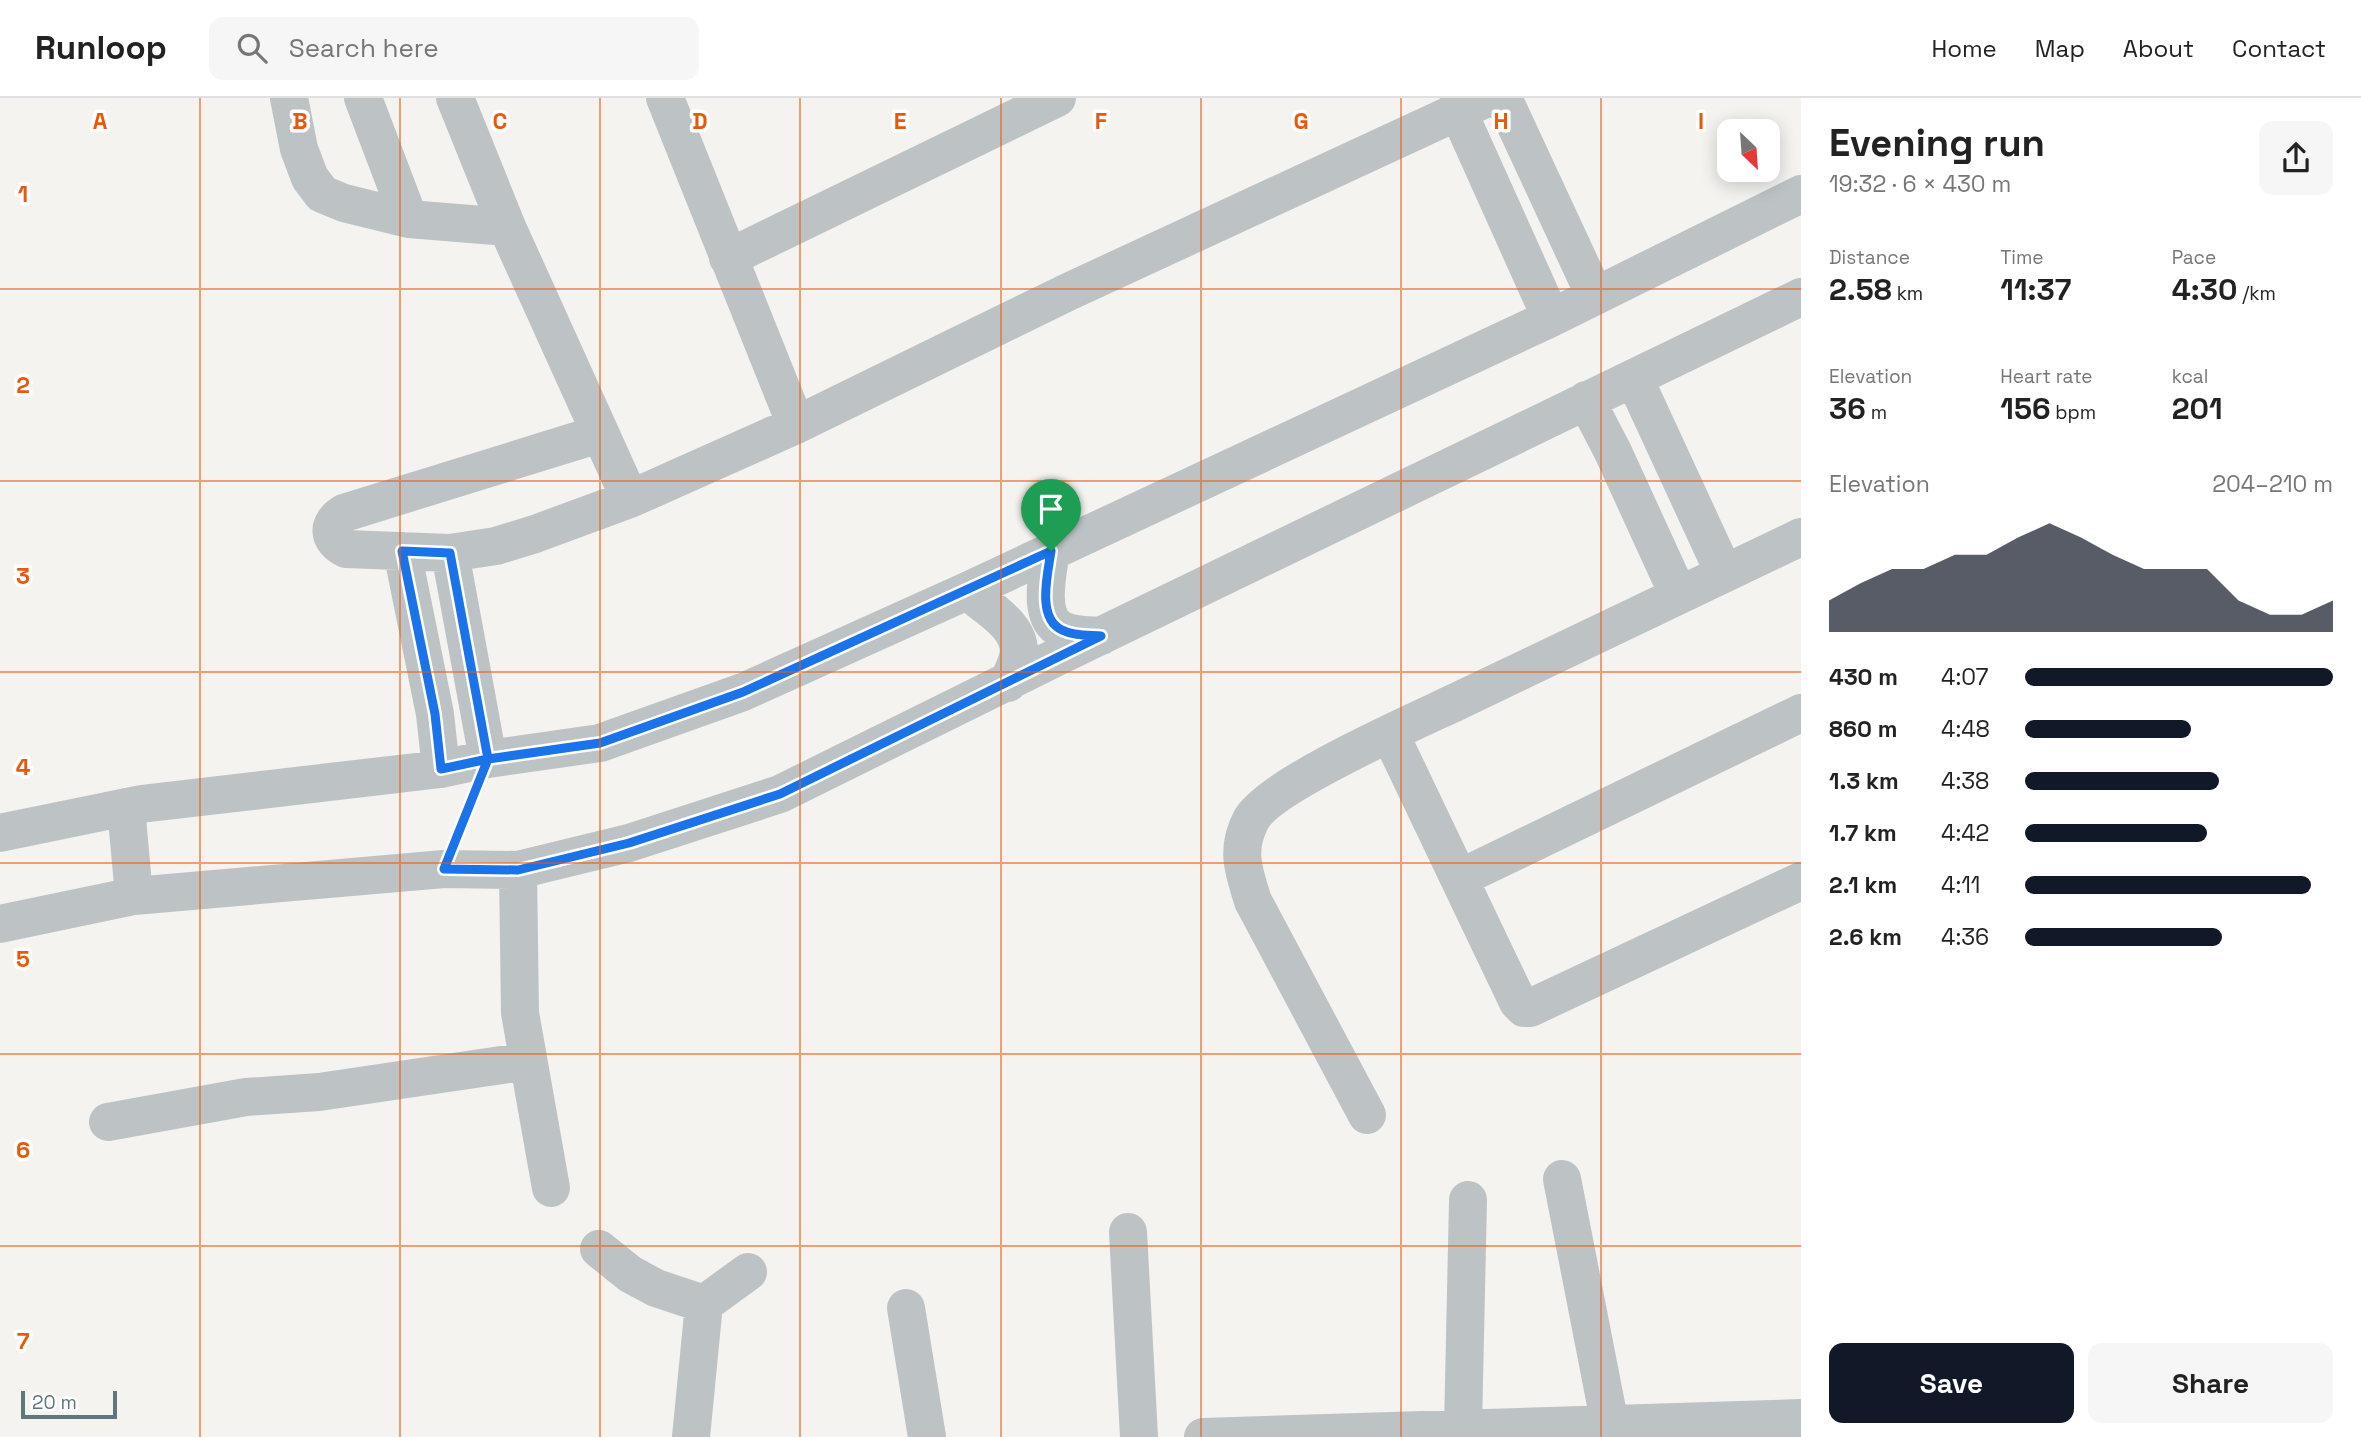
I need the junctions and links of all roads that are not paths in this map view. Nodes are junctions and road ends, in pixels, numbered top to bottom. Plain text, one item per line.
1 (289, 98) edge
2 (363, 98) edge
3 (455, 98) edge
4 (665, 98) edge
5 (1058, 98) edge
6 (1503, 98) edge
7 (1468, 102) edge
8 (1801, 194) edge
9 (409, 219) junction
10 (507, 227) junction
11 (728, 258) junction
12 (1594, 296) junction
13 (1801, 297) edge
14 (1551, 318) junction
15 (1634, 378) junction
16 (1586, 400) junction
17 (796, 425) junction
18 (599, 434) junction
19 (630, 499) junction
20 (1801, 537) edge
21 (402, 551) junction
22 (1051, 551) junction
23 (450, 553) junction
24 (1724, 573) junction
25 (967, 591) junction
26 (1678, 594) junction
27 (1101, 636) junction
28 (1008, 683) junction
29 (1801, 713) edge
30 (1390, 734) junction
31 (488, 759) junction
32 (441, 769) junction
33 (126, 807) junction
34 (0, 833) edge
35 (518, 870) junction
36 (1460, 878) junction
37 (1801, 881) edge
38 (134, 896) junction
39 (0, 924) edge
40 (528, 1061) junction
41 (1367, 1115) dead end
42 (108, 1122) dead end
43 (1563, 1179) dead end
44 (551, 1188) dead end
45 (1468, 1200) dead end
46 (1128, 1232) dead end
47 (598, 1249) dead end
48 (748, 1272) dead end
49 (704, 1304) junction
50 (906, 1308) dead end
51 (1801, 1418) edge
52 (1610, 1425) junction
53 (1450, 1432) edge
54 (691, 1437) edge
55 (926, 1437) edge
56 (1139, 1437) edge
57 (1203, 1437) edge

1 - 9 street
2 - 9 street
3 - 10 street
4 - 11 street
5 - 11 street
6 - 12 street
7 - 14 street
7 - 17 street
8 - 12 street
9 - 10 street
10 - 18 street
11 - 17 street
12 - 14 street
13 - 15 street
14 - 22 street
15 - 16 street
15 - 24 street
16 - 26 street
16 - 27 street
17 - 19 street
18 - 19 street
18 - 21 street
19 - 23 street
20 - 24 street
21 - 23 street
21 - 32 street
22 - 25 street
22 - 27 street
23 - 31 street
24 - 26 street
25 - 28 street
25 - 31 street
26 - 30 street
27 - 28 street
28 - 35 street
29 - 36 street
30 - 36 street
30 - 41 street
31 - 32 street
32 - 33 street
33 - 34 street
33 - 38 street
35 - 38 street
35 - 40 street
36 - 37 street
38 - 39 street
40 - 42 street
40 - 44 street
43 - 52 street
45 - 53 street
46 - 56 street
47 - 49 street
48 - 49 street
49 - 54 street
50 - 55 street
51 - 52 street
52 - 53 street
53 - 57 street

